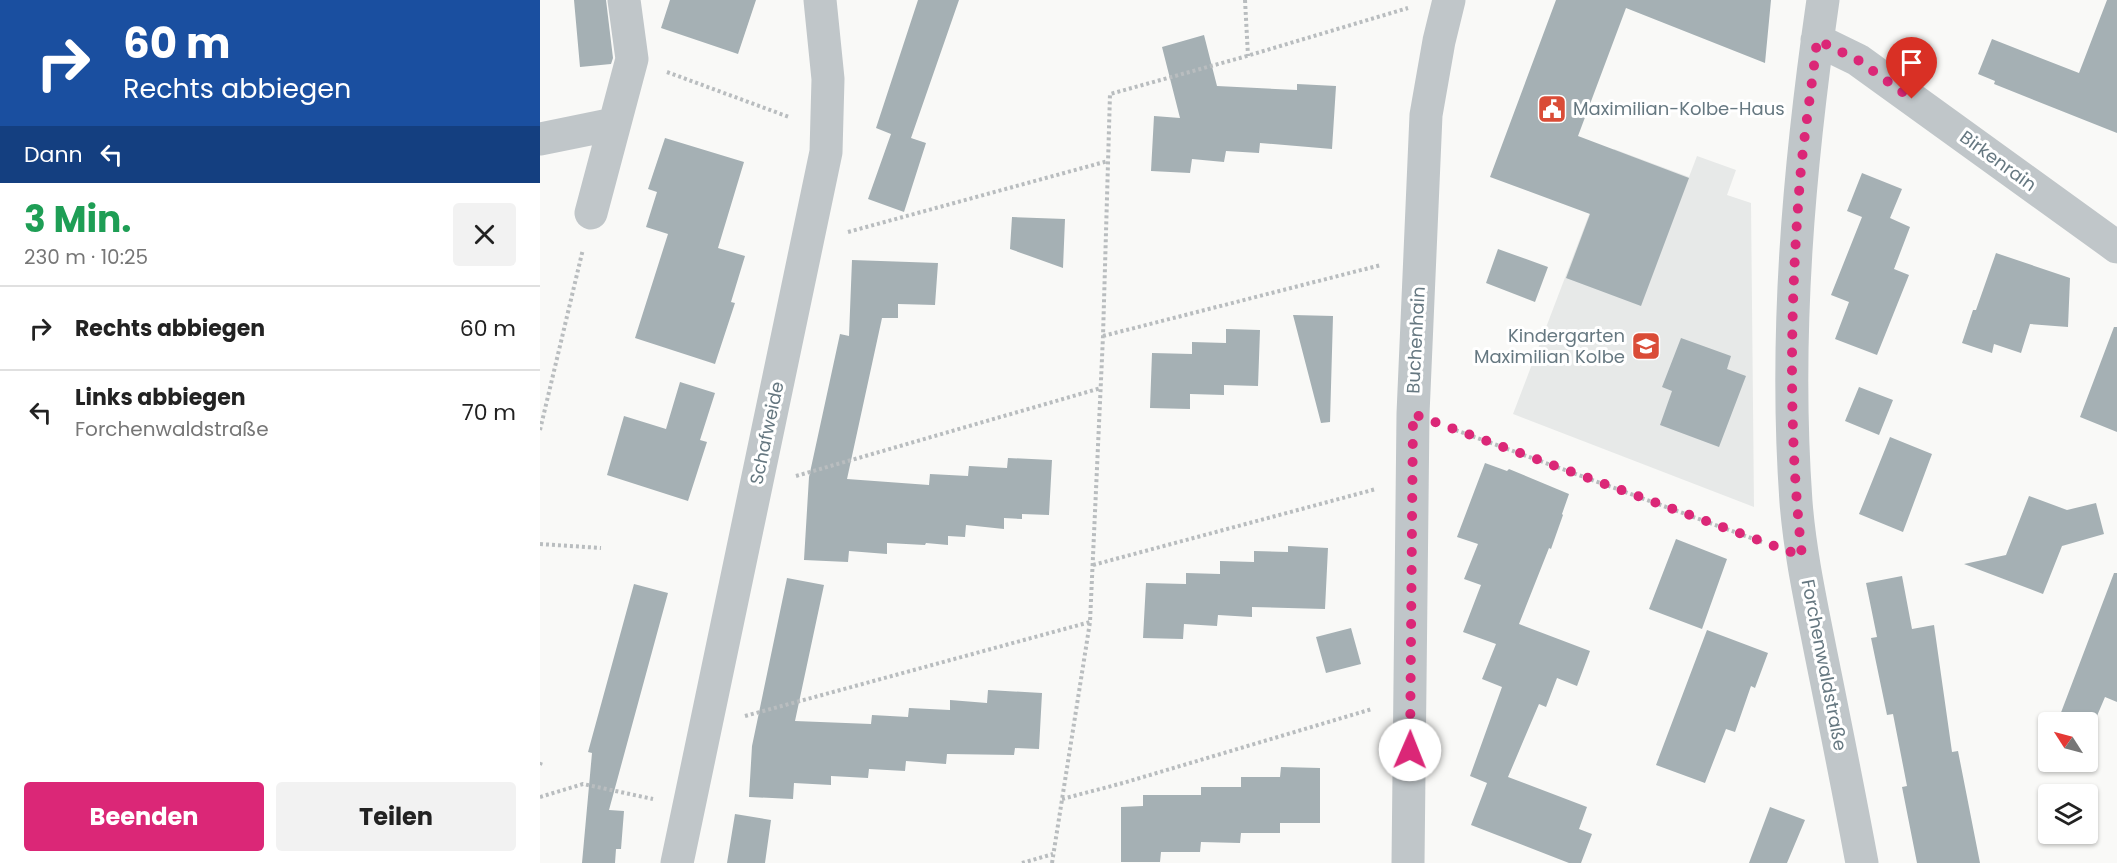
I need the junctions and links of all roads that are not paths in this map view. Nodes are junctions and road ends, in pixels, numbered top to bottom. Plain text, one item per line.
1 (624, 0) edge
2 (820, 0) edge
3 (1449, 0) edge
4 (1823, 0) edge
5 (1817, 40) junction
6 (614, 124) junction
7 (540, 139) edge
8 (591, 213) road end
9 (2117, 247) edge
10 (677, 863) edge
11 (1408, 863) edge
12 (1862, 863) edge

1 - 6 street
2 - 10 street, Schafweide
3 - 11 street, Buchenhain
4 - 5 street, Forchenwaldstraße
5 - 9 street, Birkenrain
5 - 12 street, Forchenwaldstraße
6 - 7 street
6 - 8 street

